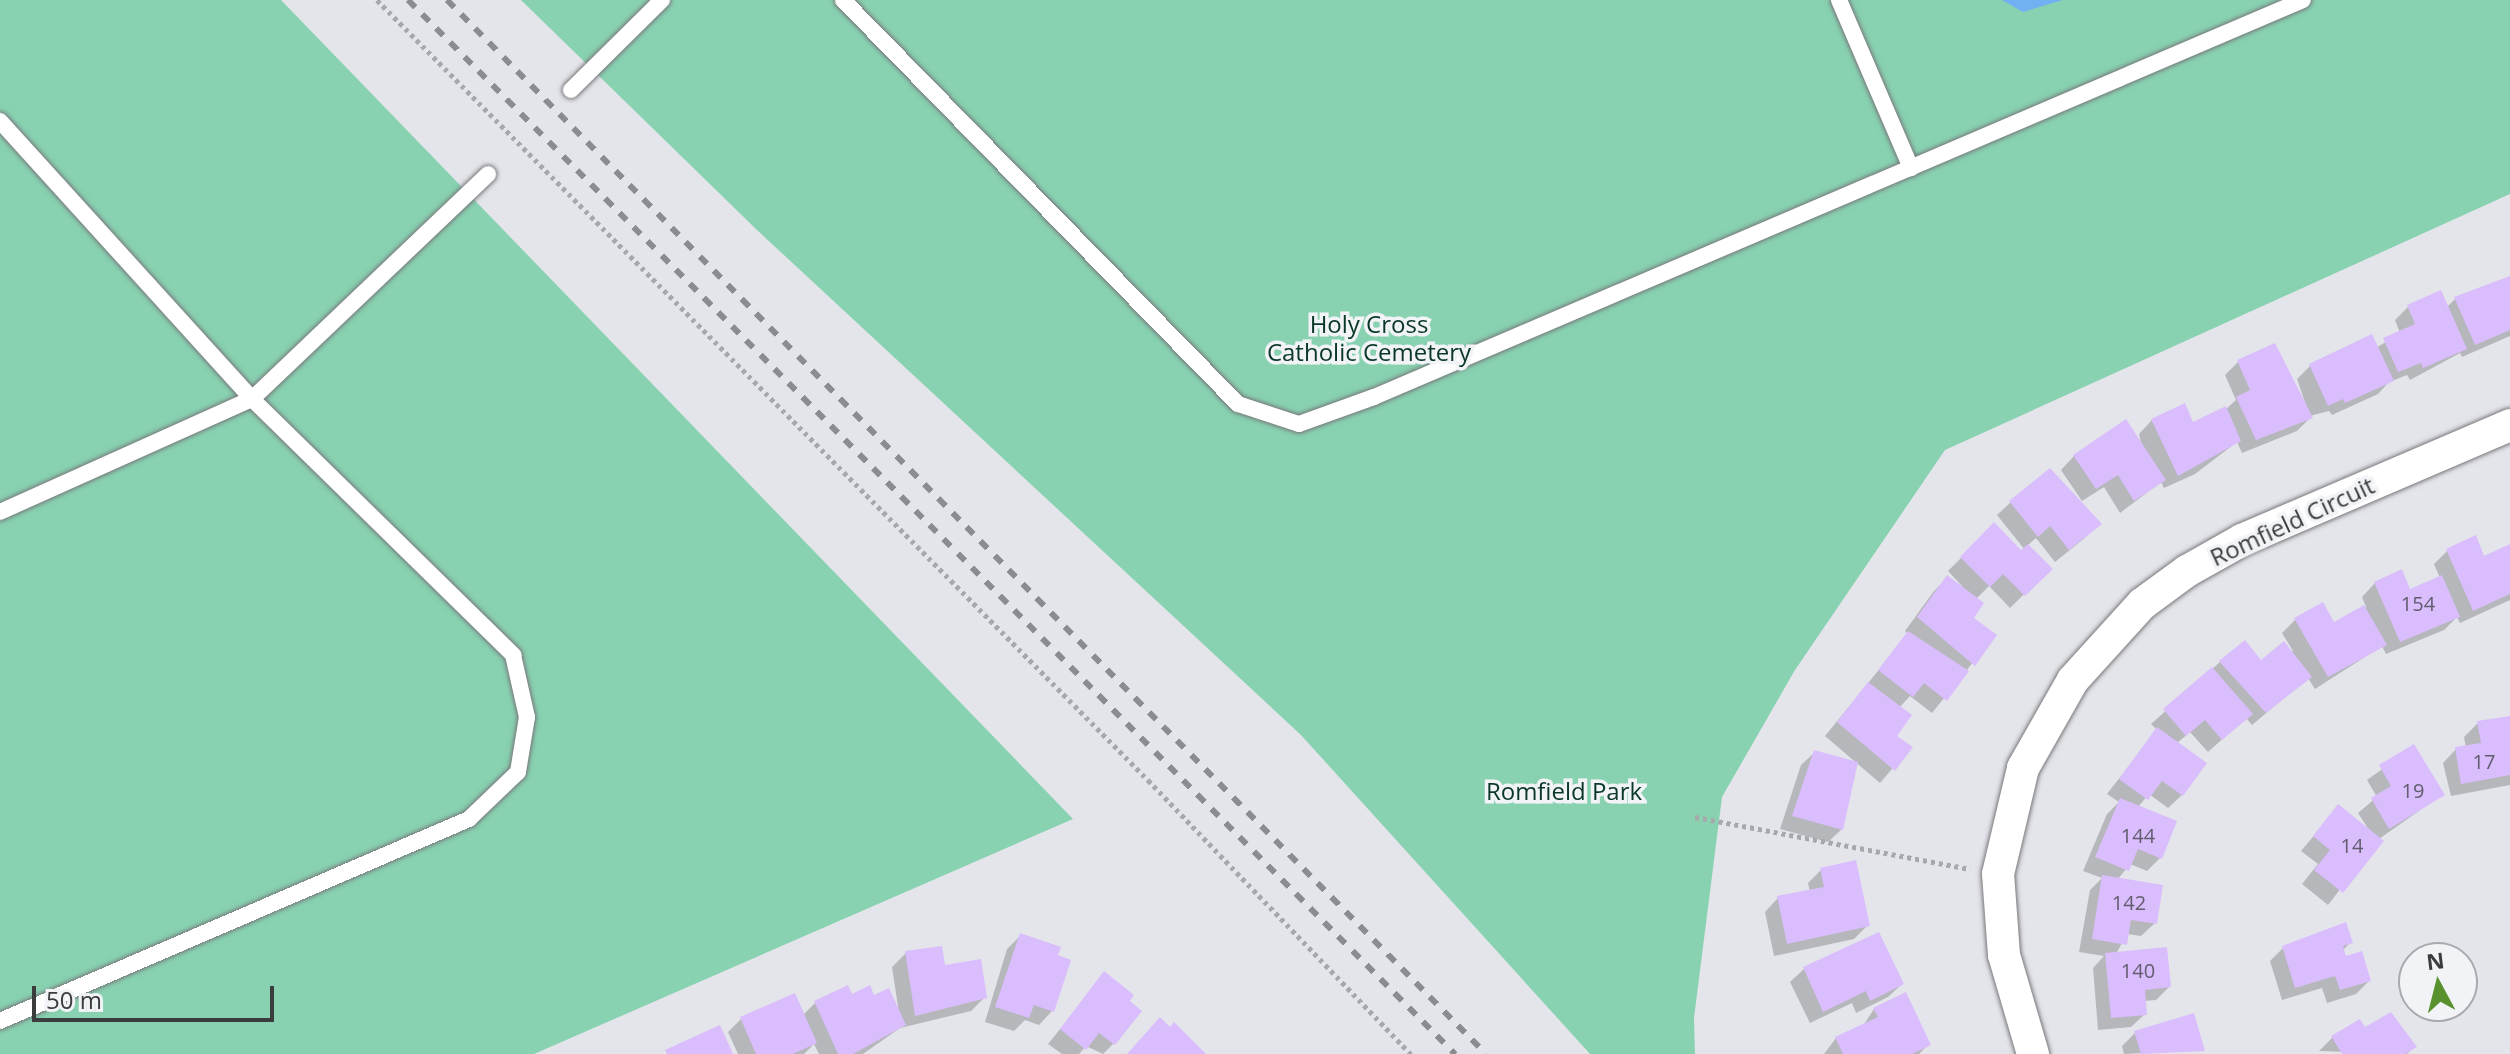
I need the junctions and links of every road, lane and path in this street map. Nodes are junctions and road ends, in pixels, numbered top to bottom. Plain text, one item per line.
1 (377, 0) edge
2 (662, 0) edge
3 (843, 0) edge
4 (1839, 0) edge
5 (2303, 0) edge
6 (571, 90) dead end
7 (0, 121) edge
8 (1911, 168) junction
9 (488, 174) dead end
10 (252, 399) junction
11 (2510, 425) edge
12 (0, 512) edge
13 (1695, 817) dead end
14 (1998, 874) junction
15 (0, 1021) edge
16 (1411, 1054) edge
17 (2033, 1054) edge

1 - 16 path
2 - 6 lane
3 - 8 lane
4 - 8 lane
5 - 8 lane
7 - 10 lane
9 - 10 lane
10 - 12 lane
10 - 15 lane
11 - 14 street, Romfield Circuit
13 - 14 path
14 - 17 street, Romfield Circuit

